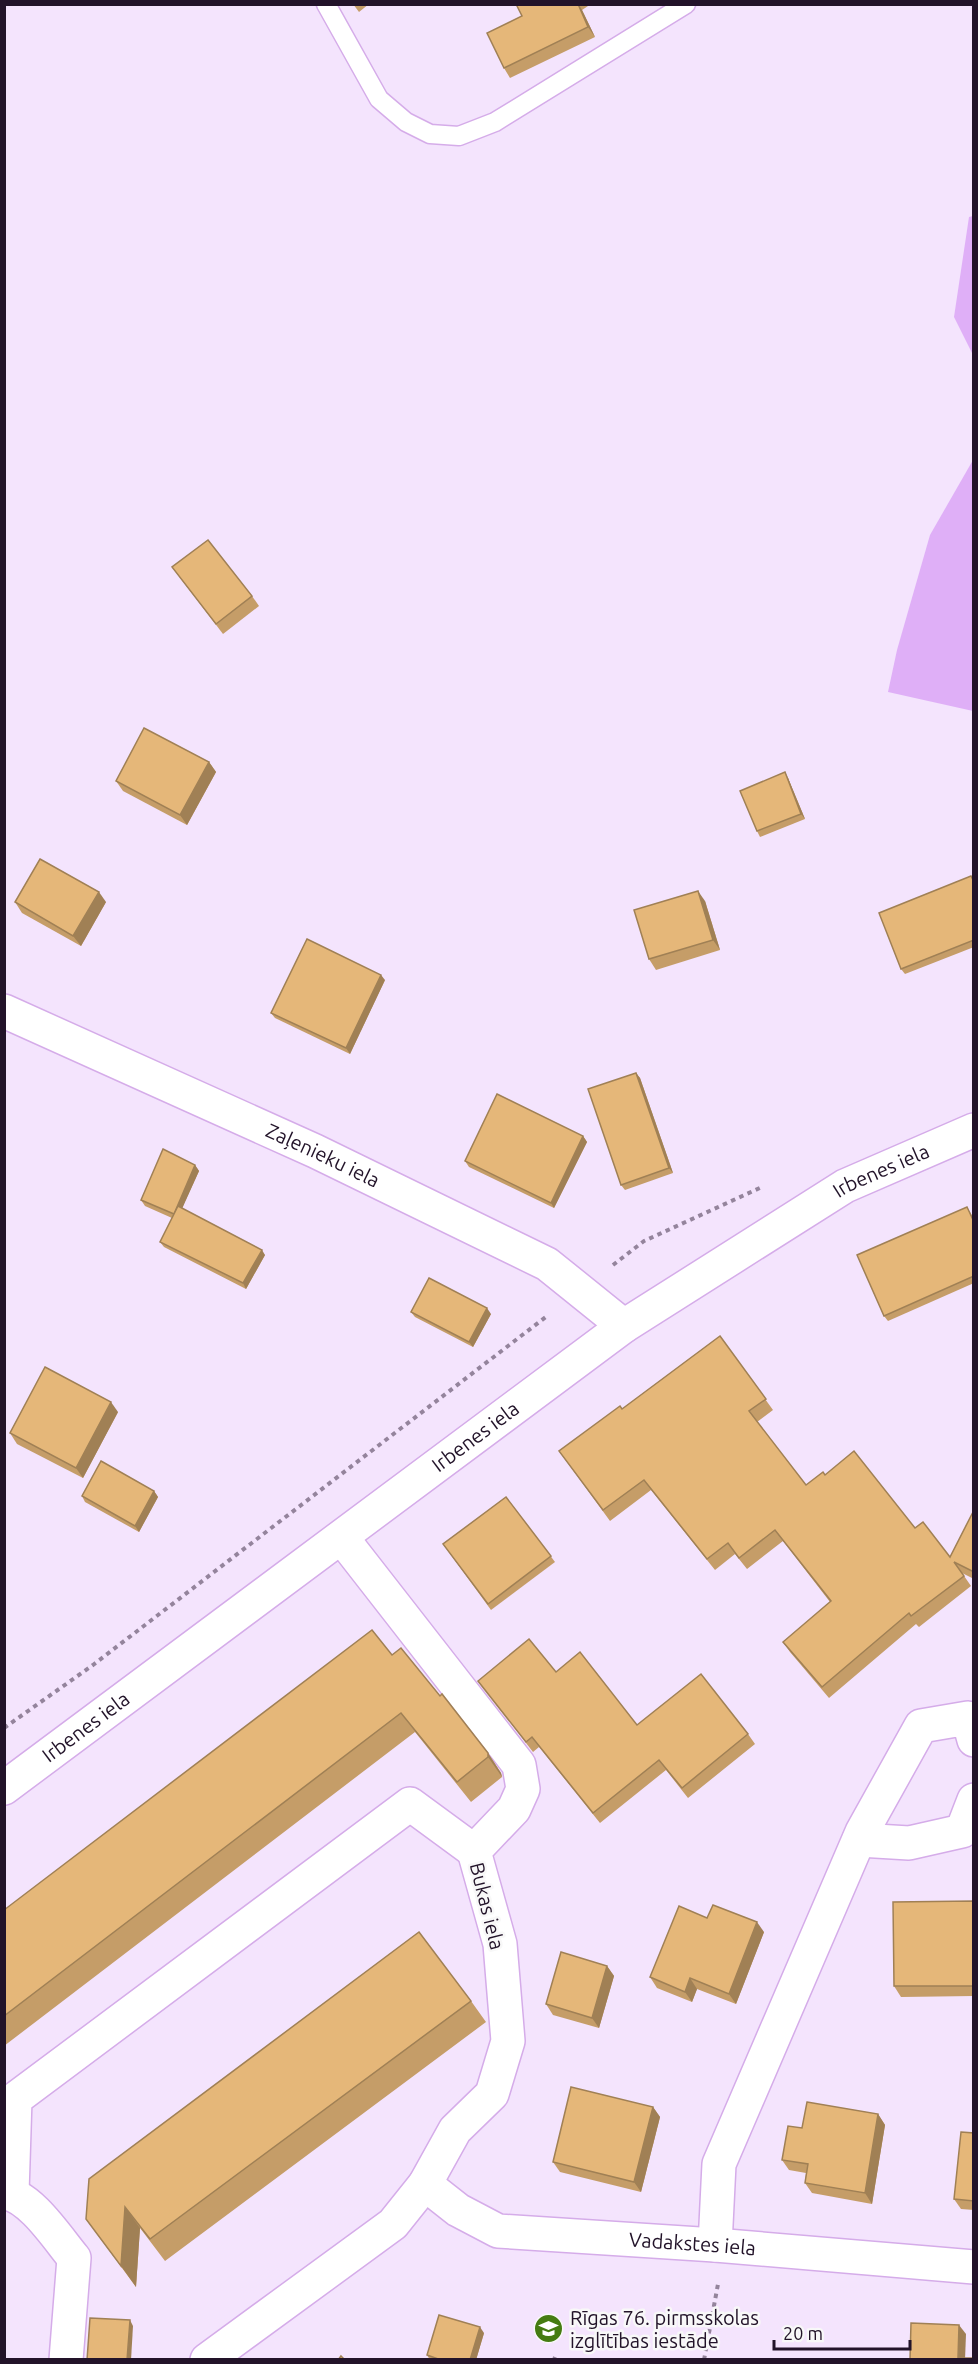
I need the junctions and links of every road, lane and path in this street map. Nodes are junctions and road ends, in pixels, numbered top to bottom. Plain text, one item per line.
1 (326, 4) edge
2 (686, 4) edge
3 (4, 1011) edge
4 (974, 1130) edge
5 (624, 1326) junction
6 (342, 1538) junction
7 (974, 1740) edge
8 (4, 1788) edge
9 (974, 1800) edge
10 (860, 1840) junction
11 (474, 1851) junction
12 (426, 2184) junction
13 (8, 2193) edge
14 (722, 2246) junction
15 (974, 2267) edge
16 (66, 2360) edge
17 (207, 2360) edge
18 (704, 2360) edge

1 - 2 lane
3 - 5 street, Zaļenieku iela
4 - 5 street, Irbenes iela
5 - 6 street, Irbenes iela
6 - 8 street, Irbenes iela
6 - 11 street, Bukas iela
7 - 10 street
9 - 10 street
10 - 14 street
11 - 12 street, Bukas iela
11 - 13 street
12 - 14 street, Vadakstes iela
12 - 17 street, Bukas iela
13 - 16 street
14 - 15 street, Vadakstes iela
14 - 18 path

